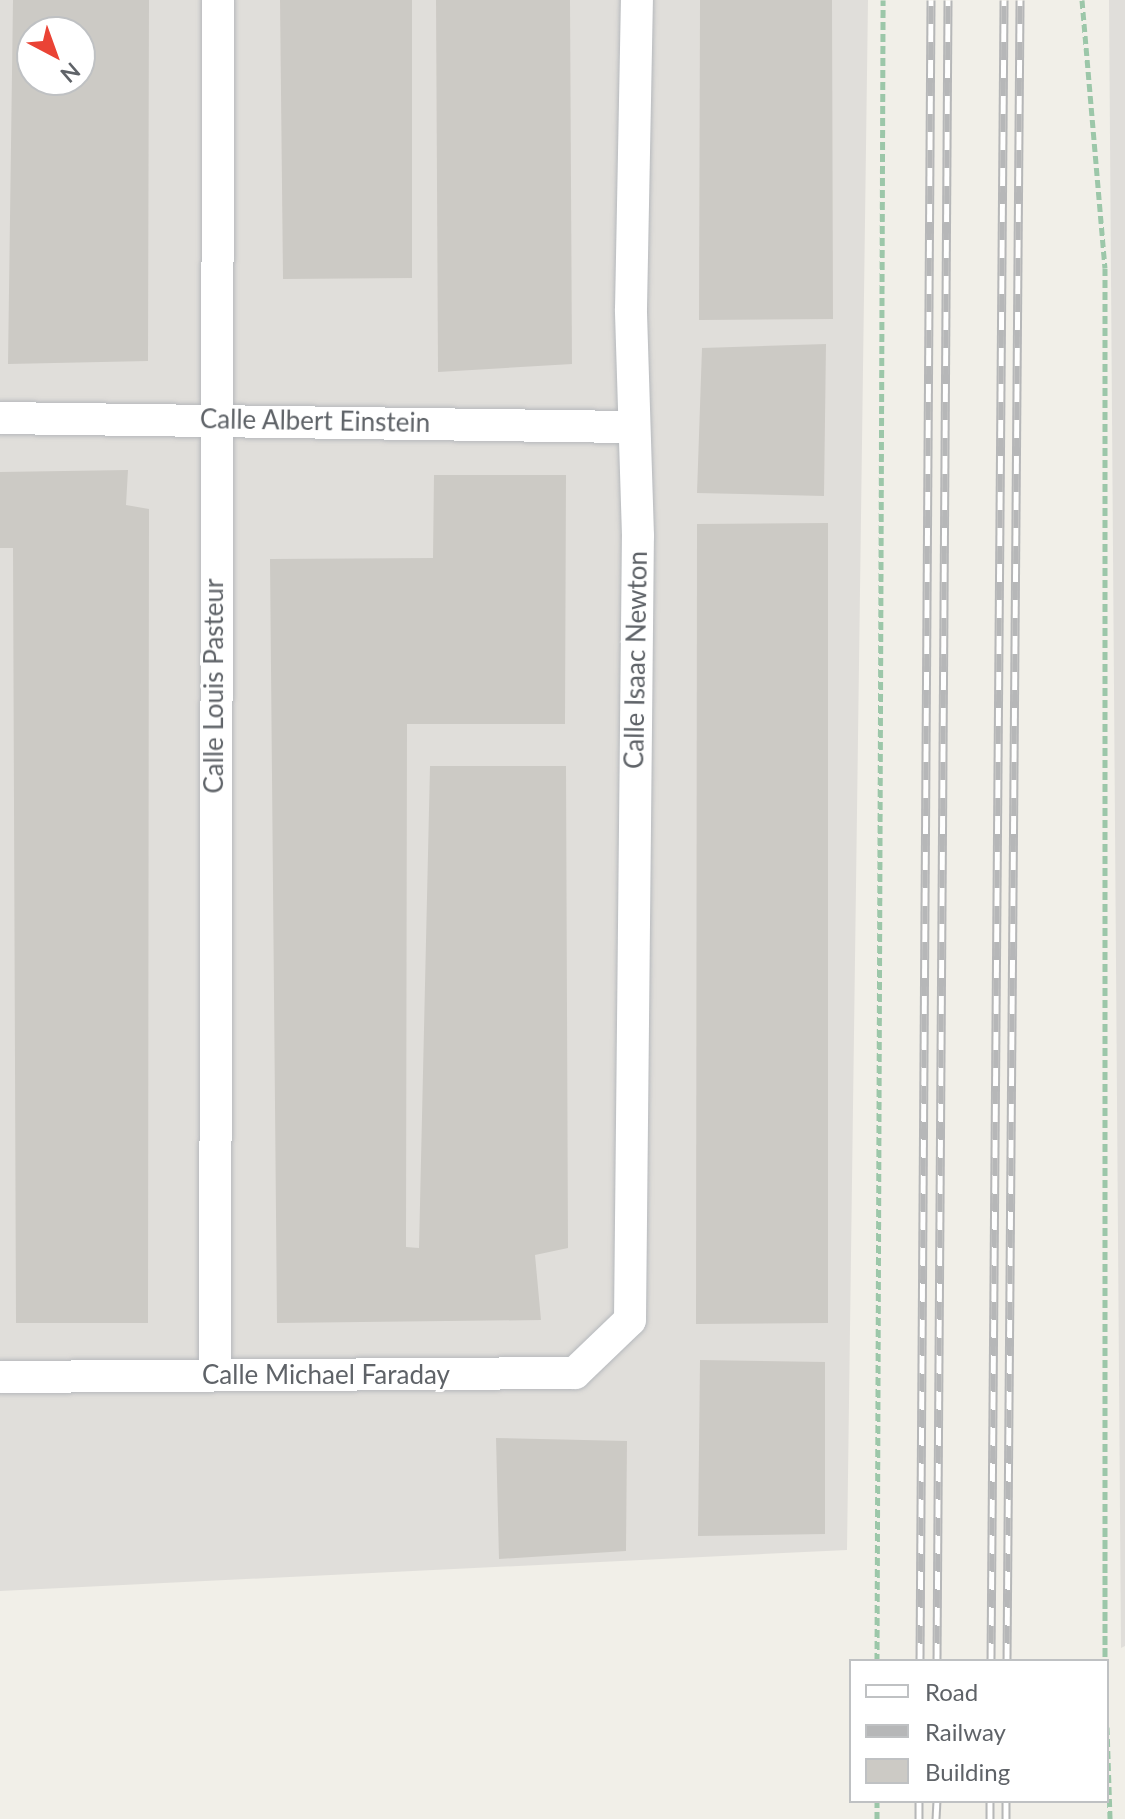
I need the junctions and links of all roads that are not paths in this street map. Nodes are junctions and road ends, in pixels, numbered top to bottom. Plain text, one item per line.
1 (218, 0) edge
2 (637, 0) edge
3 (0, 418) edge
4 (215, 418) junction
5 (631, 427) junction
6 (630, 1320) joint
7 (215, 1373) junction
8 (0, 1377) edge

1 - 4 street, Calle Louis Pasteur
2 - 5 street, Calle Isaac Newton
3 - 4 street, Calle Albert Einstein
4 - 5 street, Calle Albert Einstein
4 - 7 street, Calle Louis Pasteur
5 - 6 street, Calle Isaac Newton
6 - 7 street, Calle Michael Faraday
7 - 8 street, Calle Michael Faraday

